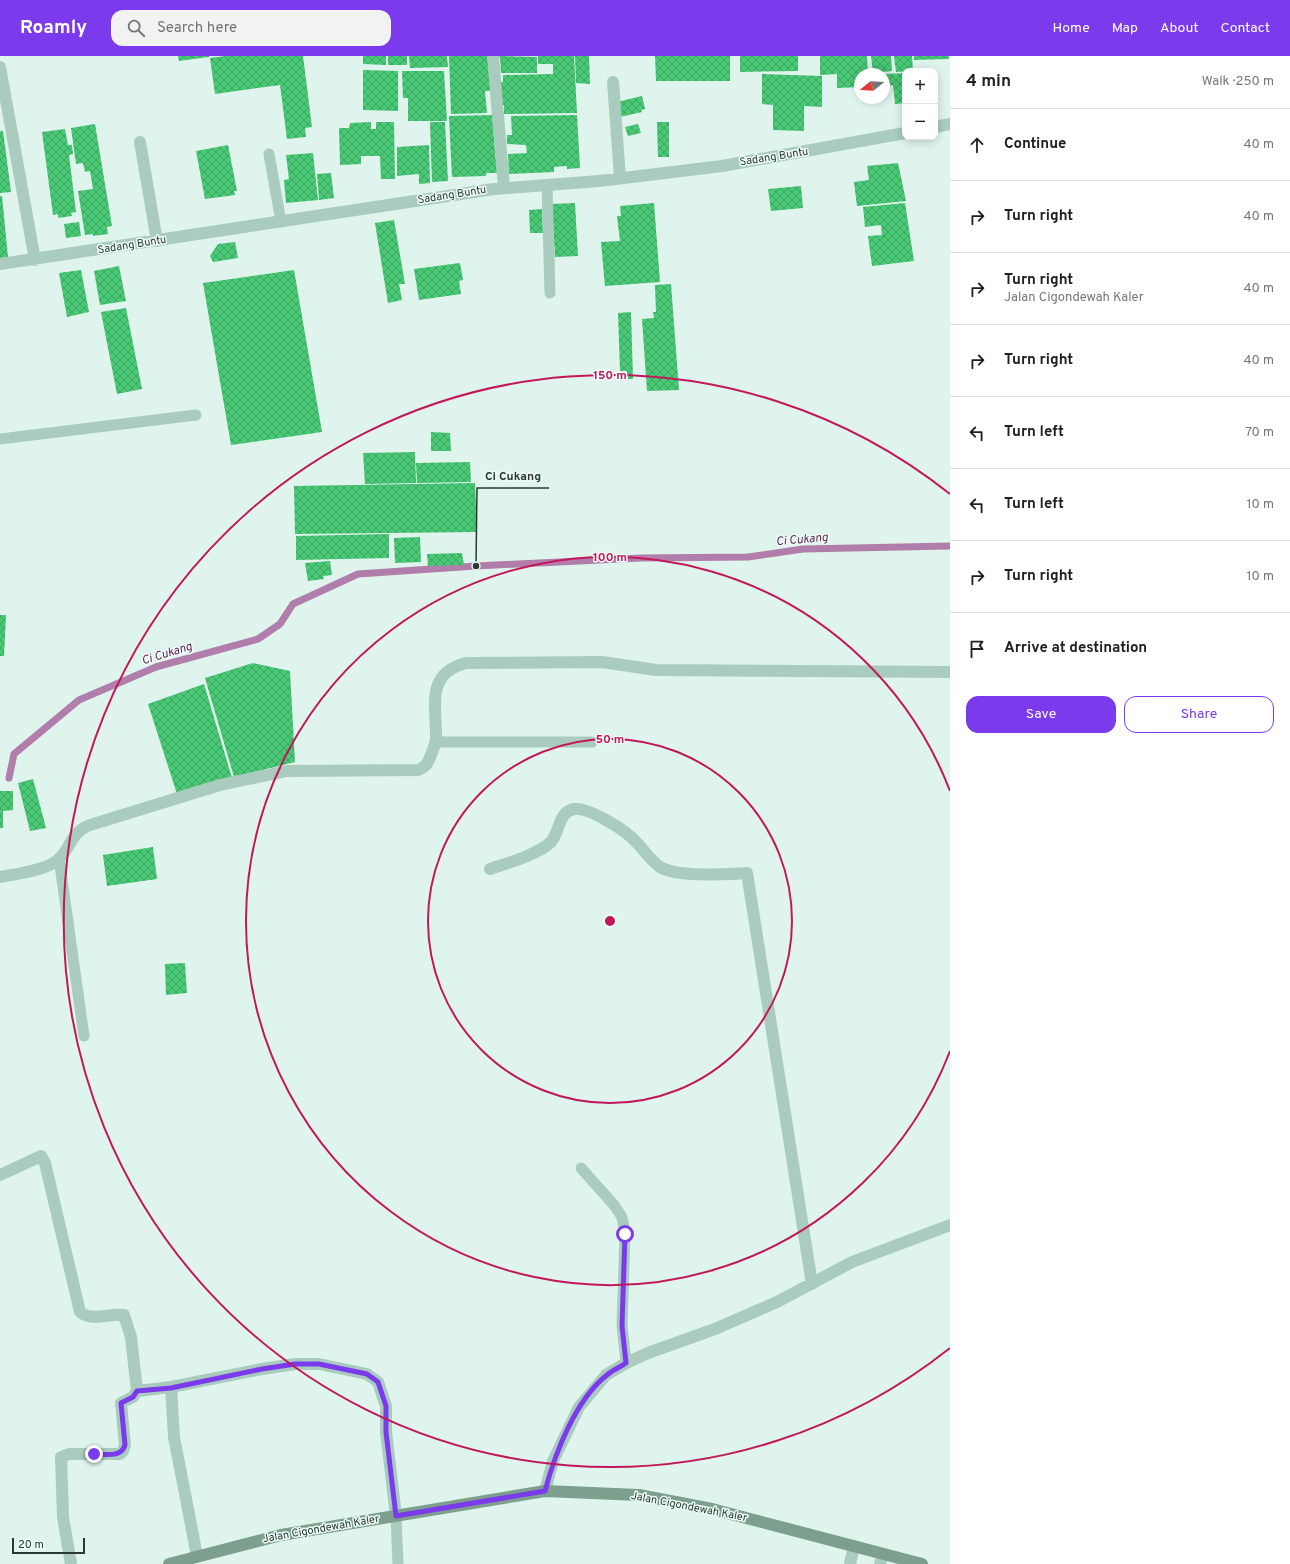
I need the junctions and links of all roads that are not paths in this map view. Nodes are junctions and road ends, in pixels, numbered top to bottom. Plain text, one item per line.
1 (493, 56) edge
2 (0, 67) edge
3 (613, 82) dead end
4 (950, 124) edge
5 (938, 126) edge
6 (902, 134) edge
7 (140, 142) dead end
8 (269, 154) dead end
9 (620, 178) junction
10 (547, 185) junction
11 (504, 188) junction
12 (281, 222) junction
13 (158, 241) junction
14 (36, 260) junction
15 (0, 264) edge
16 (550, 293) dead end
17 (196, 415) dead end
18 (0, 439) edge
19 (950, 672) edge
20 (436, 742) junction
21 (592, 742) dead end
22 (59, 858) junction
23 (490, 869) dead end
24 (0, 877) edge
25 (84, 1036) dead end
26 (581, 1168) dead end
27 (0, 1174) edge
28 (950, 1224) edge
29 (812, 1284) junction
30 (626, 1363) junction
31 (171, 1388) junction
32 (137, 1391) junction
33 (545, 1491) junction
34 (396, 1516) junction
35 (854, 1546) junction
36 (197, 1556) junction
37 (881, 1559) edge
38 (70, 1564) edge
39 (169, 1564) edge
40 (398, 1564) edge
41 (850, 1564) edge
42 (922, 1564) edge

1 - 11 street
2 - 14 street
3 - 9 street
4 - 5 street
6 - 9 street, Sadang Buntu
7 - 13 street
8 - 12 lane
9 - 10 street, Sadang Buntu
10 - 11 street, Sadang Buntu
10 - 16 lane
11 - 12 street, Sadang Buntu
12 - 13 street, Sadang Buntu
13 - 14 street, Sadang Buntu
14 - 15 street, Sadang Buntu
17 - 18 lane
19 - 20 street
20 - 21 lane
20 - 22 street
22 - 24 street
22 - 25 lane
23 - 29 street
26 - 30 lane
27 - 32 street
28 - 29 street
29 - 30 street
30 - 33 street
31 - 32 street
31 - 34 street
31 - 36 street
32 - 38 street
33 - 34 main road, Jalan Cigondewah Kaler
33 - 35 main road, Jalan Cigondewah Kaler
34 - 36 main road, Jalan Cigondewah Kaler
34 - 40 lane
35 - 37 main road, Jalan Cigondewah Kaler
35 - 41 street
36 - 39 main road, Jalan Cigondewah Kaler
37 - 42 main road, Jalan Cigondewah Kaler

